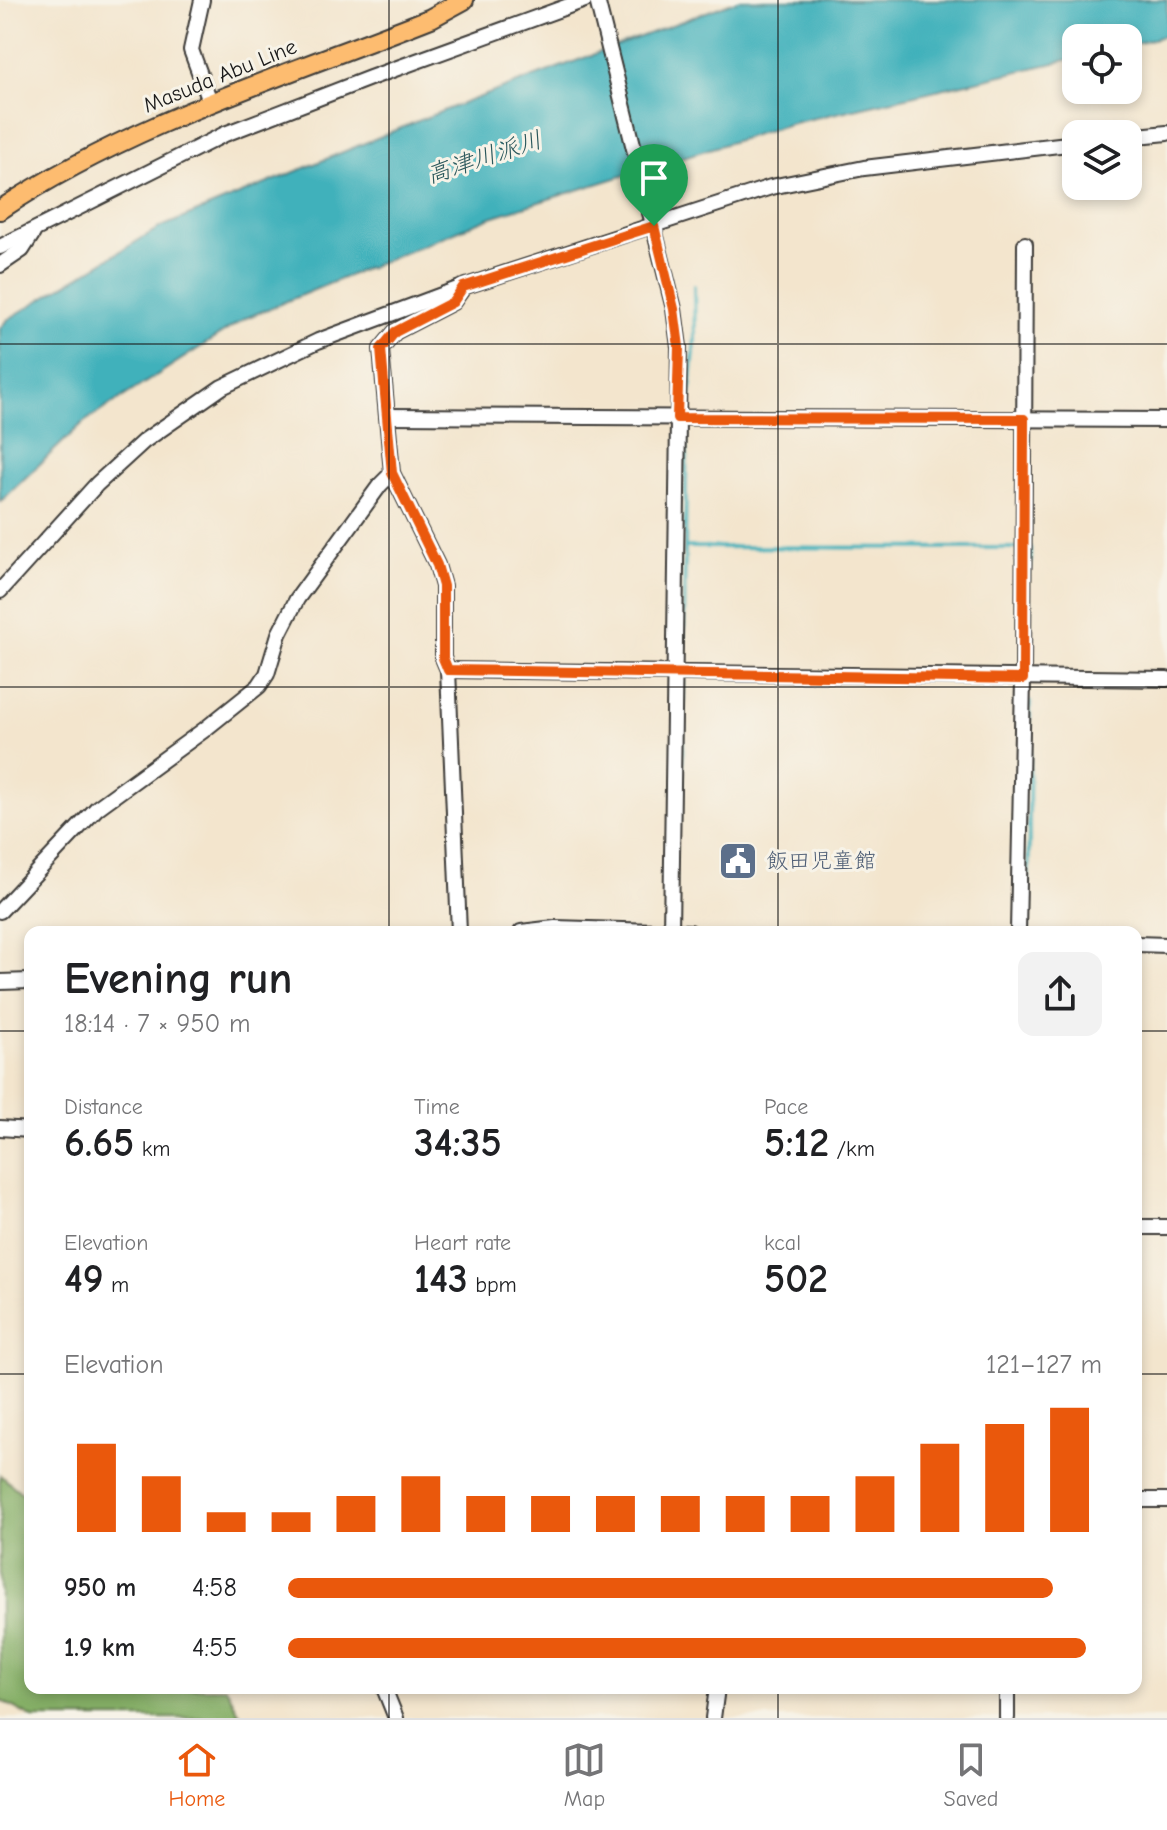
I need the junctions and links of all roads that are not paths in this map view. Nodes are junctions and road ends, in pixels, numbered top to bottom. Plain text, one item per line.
1 (202, 0) edge
2 (464, 0) edge
3 (585, 0) edge
4 (598, 6) edge
5 (211, 104) junction
6 (1167, 133) edge
7 (1142, 136) edge
8 (1062, 145) edge
9 (0, 210) edge
10 (653, 219) junction
11 (36, 229) junction
12 (1025, 244) dead end
13 (0, 247) edge
14 (0, 265) edge
15 (463, 287) junction
16 (387, 416) junction
17 (677, 418) junction
18 (1024, 419) junction
19 (1167, 420) edge
20 (392, 473) junction
21 (0, 591) edge
22 (448, 670) junction
23 (673, 674) junction
24 (1023, 679) junction
25 (1167, 679) edge
26 (0, 911) edge
27 (459, 926) edge
28 (671, 926) edge
29 (1018, 926) edge
30 (1142, 944) edge
31 (1167, 945) edge
32 (24, 981) edge
33 (0, 982) edge
34 (0, 1128) edge
35 (24, 1130) edge
36 (1142, 1227) edge
37 (1167, 1227) edge
38 (1142, 1500) edge
39 (1167, 1500) edge
40 (386, 1694) edge
41 (716, 1694) edge
42 (1007, 1694) edge
43 (396, 1718) edge
44 (713, 1718) edge
45 (1007, 1718) edge

1 - 5 street
2 - 5 main road, Masuda Abu Line
3 - 11 street
4 - 10 street
5 - 9 main road, Masuda Abu Line
6 - 7 street
8 - 10 street
10 - 15 street
10 - 17 street
11 - 13 street
11 - 14 street
12 - 18 street
15 - 16 street
15 - 21 street
16 - 17 street
16 - 20 street
17 - 18 street
17 - 23 street
18 - 19 street
18 - 24 street
20 - 22 street
20 - 26 street
22 - 23 street
22 - 27 street
23 - 24 street
23 - 28 street
24 - 25 street
24 - 29 street
30 - 31 street
32 - 33 street
34 - 35 street
36 - 37 street
38 - 39 street
40 - 43 street
41 - 44 street
42 - 45 street

